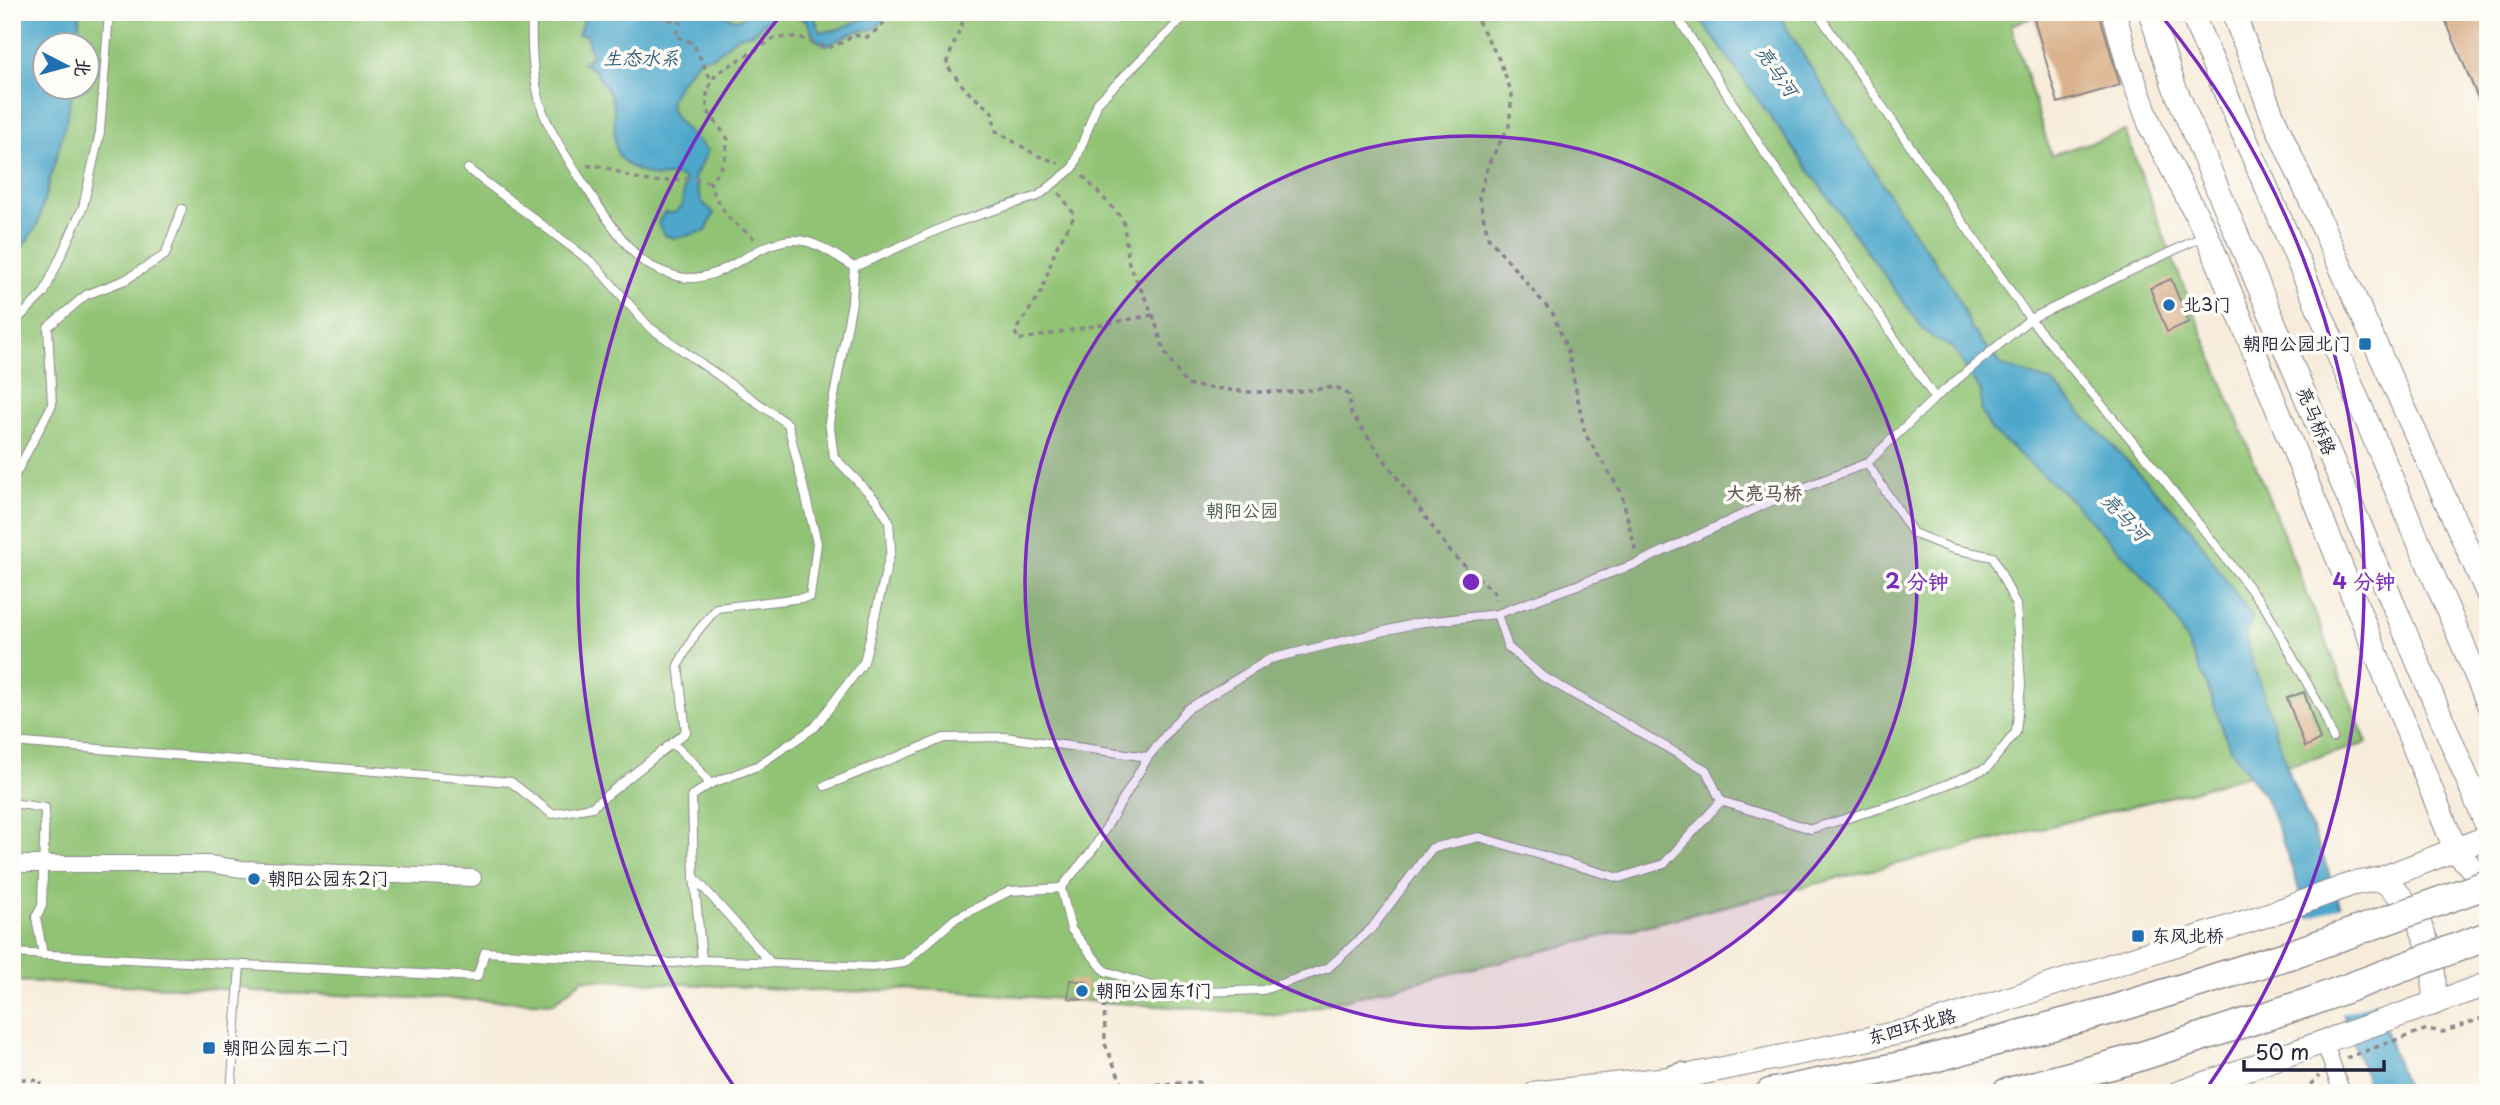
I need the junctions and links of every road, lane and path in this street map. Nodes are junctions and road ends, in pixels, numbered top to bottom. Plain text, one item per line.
1 (109, 12) edge
2 (532, 12) edge
3 (652, 12) edge
4 (892, 12) edge
5 (1189, 12) edge
6 (1473, 12) edge
7 (1674, 12) edge
8 (1817, 12) edge
9 (2114, 12) edge
10 (2150, 12) edge
11 (2191, 12) edge
12 (2233, 12) edge
13 (712, 82) junction
14 (574, 167) junction
15 (468, 169) dead end
16 (710, 183) junction
17 (1053, 184) junction
18 (182, 209) dead end
19 (2207, 235) junction
20 (762, 249) junction
21 (854, 267) junction
22 (1153, 315) dead end
23 (2030, 319) junction
24 (12, 326) edge
25 (2250, 343) junction
26 (1186, 385) dead end
27 (1935, 398) junction
28 (2319, 428) junction
29 (1867, 463) junction
30 (12, 481) edge
31 (1638, 563) junction
32 (2488, 594) edge
33 (1497, 614) junction
34 (2488, 703) edge
35 (2333, 738) dead end
36 (12, 742) edge
37 (672, 743) junction
38 (1148, 757) junction
39 (710, 785) junction
40 (825, 786) dead end
41 (1721, 801) junction
42 (12, 803) edge
43 (2488, 828) edge
44 (2488, 837) edge
45 (2456, 851) junction
46 (42, 861) junction
47 (12, 863) edge
48 (694, 877) junction
49 (473, 878) dead end
50 (2380, 879) junction
51 (2488, 885) edge
52 (1061, 888) junction
53 (2488, 936) edge
54 (12, 953) edge
55 (43, 955) junction
56 (702, 960) junction
57 (771, 962) junction
58 (240, 965) junction
59 (1105, 971) junction
60 (2488, 984) edge
61 (2433, 1004) junction
62 (2488, 1016) edge
63 (2407, 1025) junction
64 (2333, 1048) junction
65 (1682, 1077) junction
66 (12, 1078) edge
67 (1123, 1086) junction
68 (39, 1093) edge
69 (231, 1093) edge
70 (1123, 1093) edge
71 (1202, 1093) edge
72 (1536, 1093) edge
73 (1633, 1093) edge
74 (1770, 1093) edge
75 (2006, 1093) edge
76 (2178, 1093) edge
77 (2342, 1093) edge

1 - 24 lane
2 - 14 lane
3 - 13 path, bridge
4 - 13 path
5 - 17 lane
6 - 31 path
7 - 27 lane
8 - 23 lane
9 - 19 street
10 - 28 street, 亮马桥路
11 - 34 street
12 - 32 street
13 - 16 path
14 - 16 path
14 - 20 lane
15 - 37 lane
16 - 20 path
17 - 21 lane
17 - 22 path
18 - 30 lane
19 - 23 lane
19 - 25 street
20 - 21 lane
21 - 39 lane
23 - 27 lane
23 - 35 lane
25 - 28 street
25 - 45 street
26 - 33 path
27 - 29 lane
28 - 43 street, 亮马桥路
29 - 31 lane
29 - 41 lane
31 - 33 lane
33 - 38 lane
33 - 41 lane
36 - 37 lane
37 - 39 lane
38 - 40 lane
38 - 52 lane
39 - 48 lane
41 - 59 lane
42 - 46 lane
44 - 45 street
45 - 50 street
45 - 51 street
46 - 47 street
46 - 49 street
46 - 55 lane
48 - 56 lane
48 - 57 lane
50 - 61 street
50 - 65 street, 东四环北路
51 - 74 highway, 东四环北路, bridge
52 - 57 lane
52 - 59 lane
53 - 75 highway, bridge
54 - 55 lane
55 - 58 lane
56 - 57 lane
56 - 58 lane
58 - 69 lane
59 - 67 path
60 - 61 street
61 - 63 street
62 - 63 path
63 - 64 street
63 - 64 path
64 - 76 street
64 - 77 street
65 - 72 street, 东四环北路
65 - 73 highway
66 - 68 path
67 - 70 path
67 - 71 path

